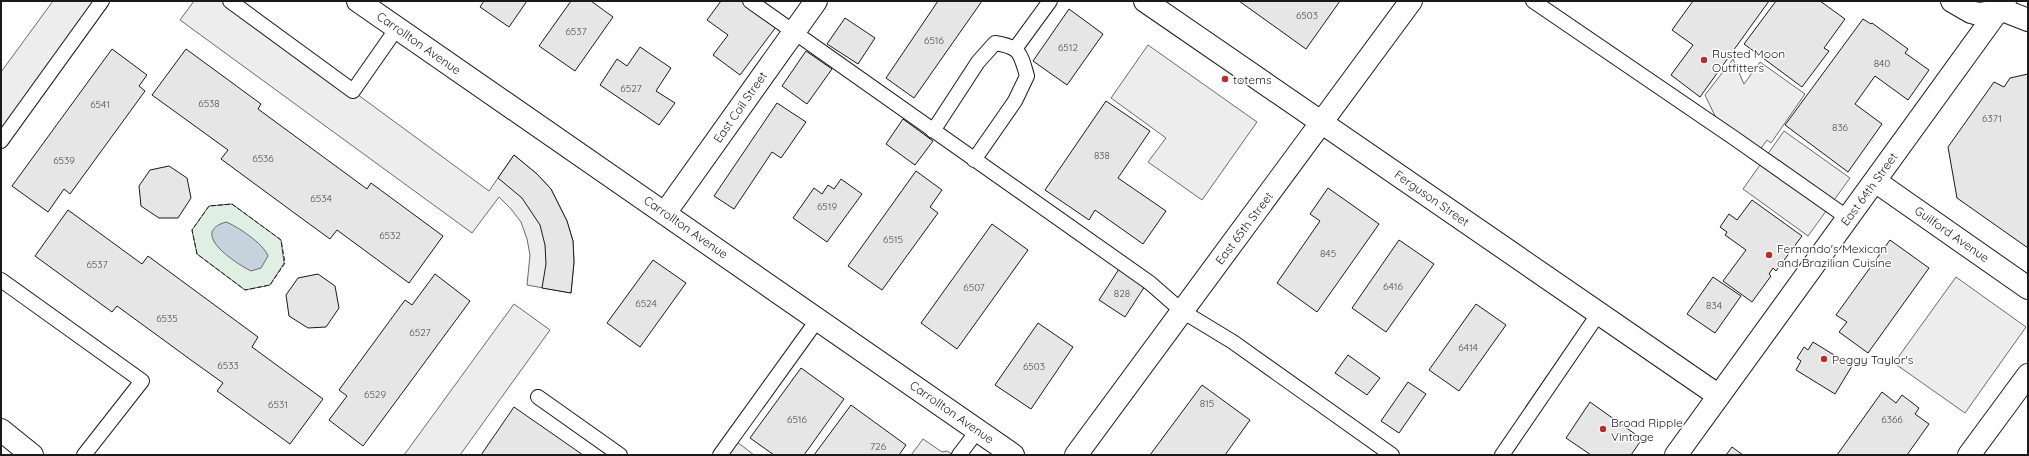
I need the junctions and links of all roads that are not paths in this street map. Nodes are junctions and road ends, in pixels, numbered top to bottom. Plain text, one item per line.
1 (102, 1) edge
2 (230, 1) edge
3 (358, 1) edge
4 (750, 1) edge
5 (816, 1) edge
6 (1050, 1) edge
7 (1411, 1) edge
8 (1533, 1) edge
9 (1952, 1) edge
10 (1153, 3) edge
11 (2002, 6) edge
12 (2028, 20) edge
13 (397, 28) junction
14 (793, 32) junction
15 (1015, 49) junction
16 (1322, 122) junction
17 (933, 131) junction
18 (1, 141) edge
19 (974, 160) junction
20 (1875, 181) junction
21 (665, 212) junction
22 (1848, 218) junction
23 (1, 280) edge
24 (2028, 288) edge
25 (1182, 311) junction
26 (1599, 313) junction
27 (818, 319) junction
28 (2028, 375) edge
29 (1719, 396) junction
30 (538, 397) dead end
31 (1, 430) edge
32 (978, 430) junction
33 (32, 455) edge
34 (84, 455) edge
35 (620, 455) edge
36 (720, 455) edge
37 (959, 455) edge
38 (1013, 455) edge
39 (1076, 455) edge
40 (1392, 455) edge
41 (1502, 455) edge
42 (1676, 455) edge
43 (1969, 455) edge

1 - 18 lane
2 - 13 lane
3 - 13 street, Carrollton Avenue
4 - 14 lane
5 - 14 street, East Coil Street
6 - 15 lane
7 - 16 street, East 65th Street
8 - 22 lane
9 - 11 street
10 - 16 street, Ferguson Street
11 - 12 street
11 - 20 street, East 64th Street
13 - 21 street, Carrollton Avenue
14 - 17 lane
14 - 21 street, East Coil Street
15 - 17 lane
15 - 19 lane
16 - 25 street, East 65th Street
16 - 26 street, Ferguson Street
17 - 19 lane
19 - 25 lane
20 - 22 street, East 64th Street
20 - 24 street, Guilford Avenue
21 - 27 street, Carrollton Avenue
22 - 29 street, East 64th Street
23 - 34 lane
25 - 39 street, East 65th Street
25 - 40 lane
26 - 29 street, Ferguson Street
26 - 41 lane
27 - 32 street, Carrollton Avenue
27 - 36 lane
28 - 43 street
29 - 42 street, East 64th Street
30 - 35 lane
31 - 33 street
32 - 37 lane
32 - 38 street, Carrollton Avenue

